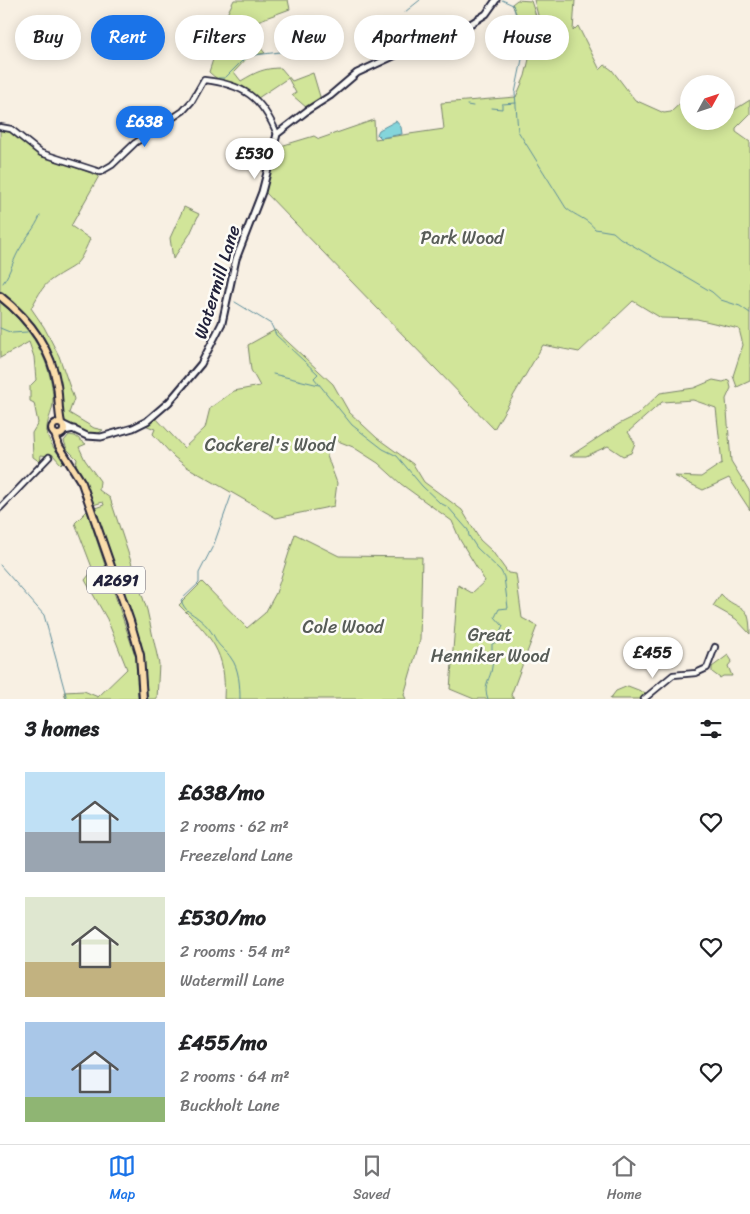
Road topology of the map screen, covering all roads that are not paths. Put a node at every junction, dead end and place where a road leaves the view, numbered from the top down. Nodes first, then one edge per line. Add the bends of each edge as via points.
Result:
1 (496, 0) edge
2 (0, 127) edge
3 (277, 134) junction
4 (0, 296) edge
5 (58, 412) junction
6 (61, 429) junction
7 (46, 457) dead end
8 (0, 508) edge
9 (715, 647) dead end
10 (143, 699) edge
11 (644, 699) edge

1 - 3 street via 486,14 464,28 357,73
2 - 3 street via 12,129 41,153 100,172 135,143 183,111 204,80 221,82 250,93 265,107
3 - 6 street, Watermill Lane via 262,192 236,259 222,323 201,364 169,402 147,421 133,428 98,437 87,436 74,429
4 - 5 main road, A2691 via 24,317 44,346 57,384
5 - 6 main road, A2691
5 - 6 main road, A2691 via 52,430
6 - 10 main road, A2691 via 58,446 82,483 130,621 140,655
7 - 8 street
9 - 11 street via 707,668 696,673 673,675

